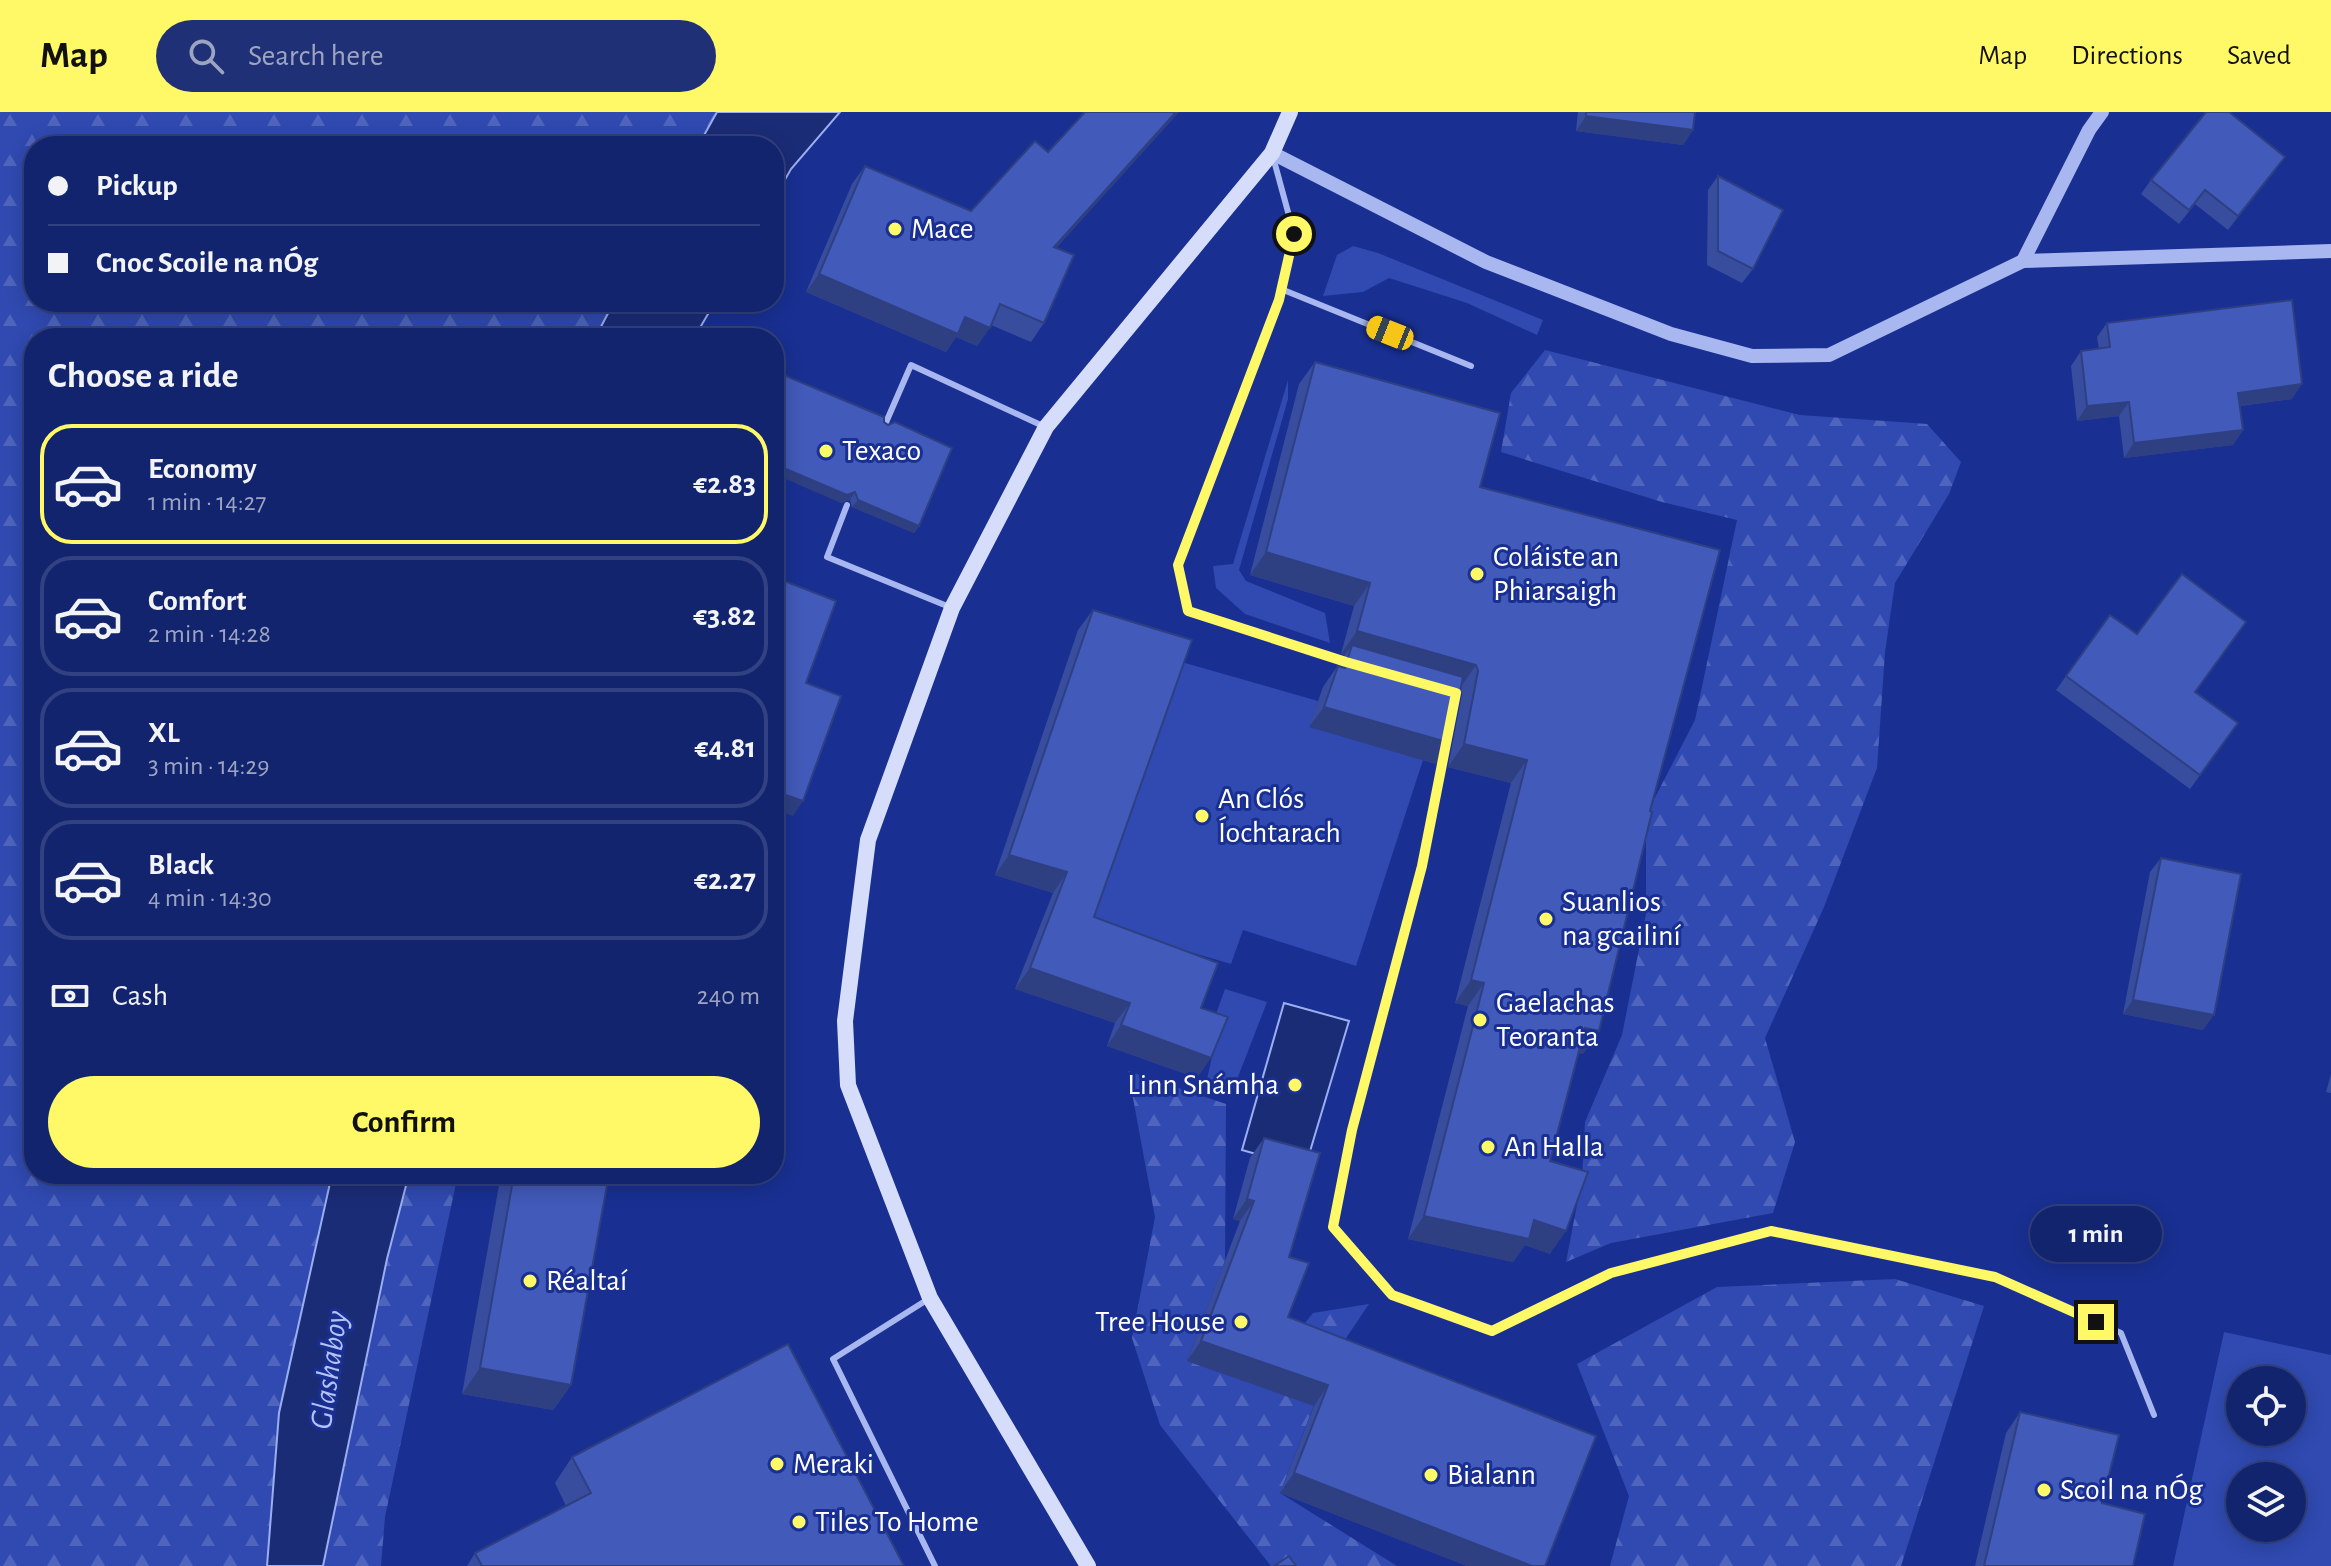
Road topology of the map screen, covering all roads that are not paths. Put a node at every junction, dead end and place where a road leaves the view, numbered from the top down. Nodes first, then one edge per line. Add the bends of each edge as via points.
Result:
1 (1290, 112) edge
2 (2102, 112) edge
3 (1272, 153) junction
4 (2331, 251) edge
5 (2023, 261) junction
6 (1281, 289) junction
7 (1471, 366) dead end
8 (884, 427) edge
9 (1046, 427) junction
10 (847, 505) edge
11 (952, 608) junction
12 (1360, 666) edge
13 (1448, 736) edge
14 (930, 1298) junction
15 (2154, 1415) dead end
16 (935, 1566) edge
17 (1088, 1566) edge

1 - 3 main road
2 - 5 street
3 - 5 street via 1486,262 1671,334 1752,356 1829,355
3 - 6 lane via 1294,234
3 - 9 main road
4 - 5 street
6 - 7 lane
6 - 12 lane via 1178,565 1181,580 1188,611
8 - 9 lane via 911,365
9 - 11 main road
10 - 11 lane via 827,557
11 - 14 main road via 868,840 845,1021 848,1085
13 - 15 lane via 1422,866 1352,1130 1333,1227 1392,1295 1492,1331 1611,1273 1771,1231 1995,1277 2121,1333
14 - 16 lane via 833,1359
14 - 17 main road

